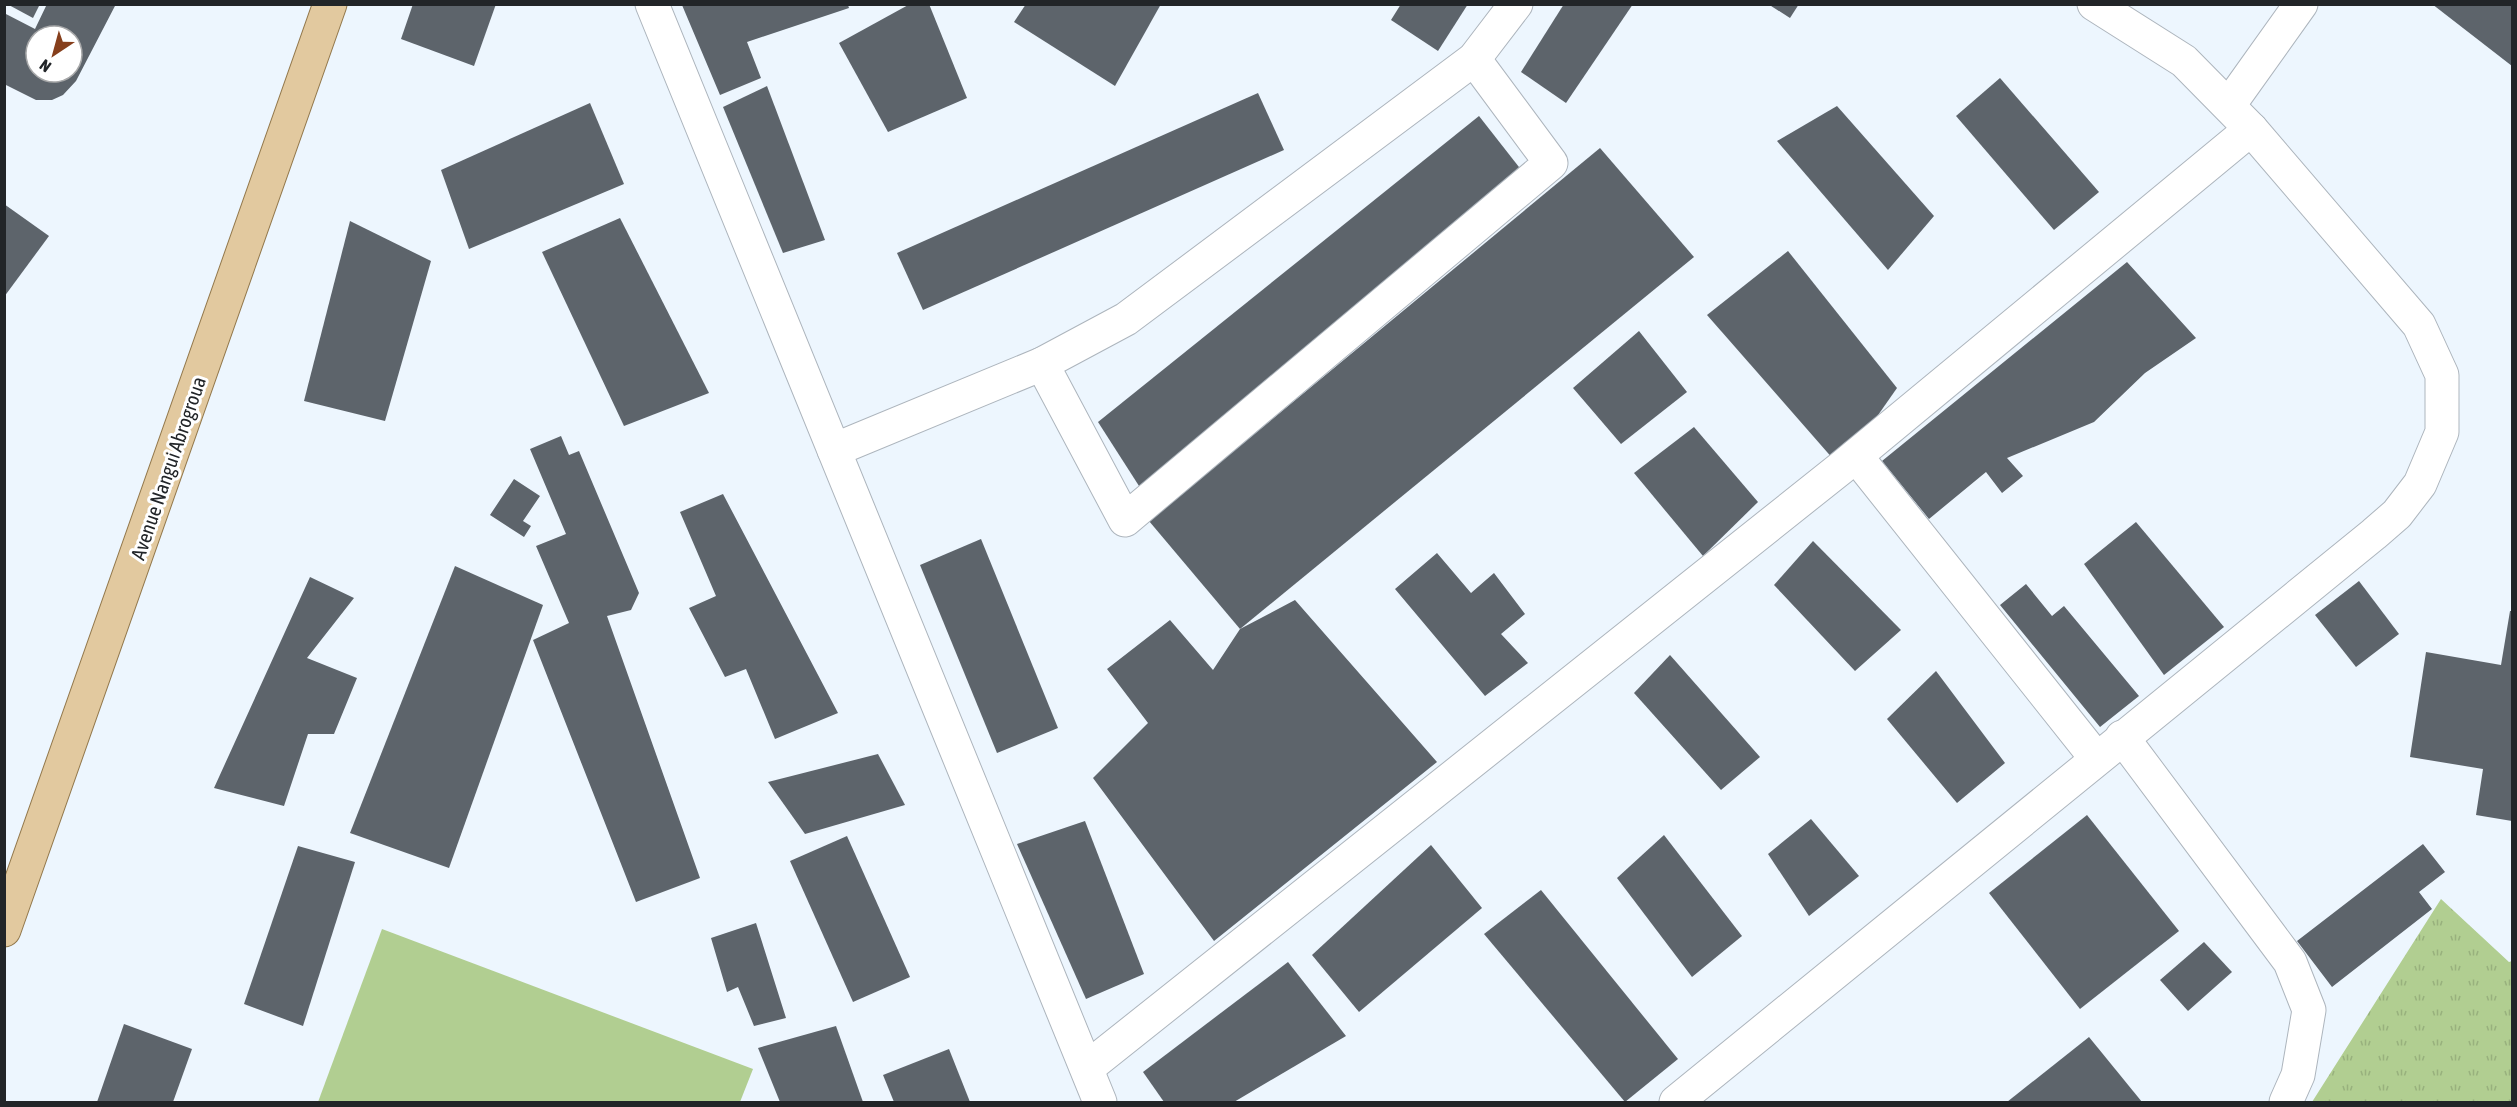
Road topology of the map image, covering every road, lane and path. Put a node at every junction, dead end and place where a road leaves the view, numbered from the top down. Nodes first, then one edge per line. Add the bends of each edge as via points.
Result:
1 (330, 4) edge
2 (652, 4) edge
3 (1515, 4) edge
4 (2094, 4) edge
5 (2301, 4) edge
6 (1474, 58) junction
7 (2229, 105) junction
8 (2251, 129) junction
9 (1042, 364) junction
10 (834, 450) junction
11 (1856, 456) junction
12 (2122, 737) junction
13 (2096, 758) junction
14 (4, 930) edge
15 (1088, 1068) junction
16 (1100, 1102) edge
17 (1676, 1102) edge
18 (2286, 1102) edge

1 - 14 main road, Avenue Nangui Abrogroua
2 - 10 lane
3 - 6 lane
4 - 7 lane via 2184,61
5 - 7 lane
6 - 9 lane via 1126,318
6 - 9 lane via 1551,163 1125,520
7 - 8 lane
8 - 11 lane
8 - 12 lane via 2419,325 2442,375 2442,432 2420,484 2397,514
9 - 10 lane
10 - 15 lane
11 - 13 lane
11 - 15 lane
12 - 13 lane
12 - 18 lane via 2290,962 2309,1010 2298,1075
13 - 17 lane
15 - 16 lane

